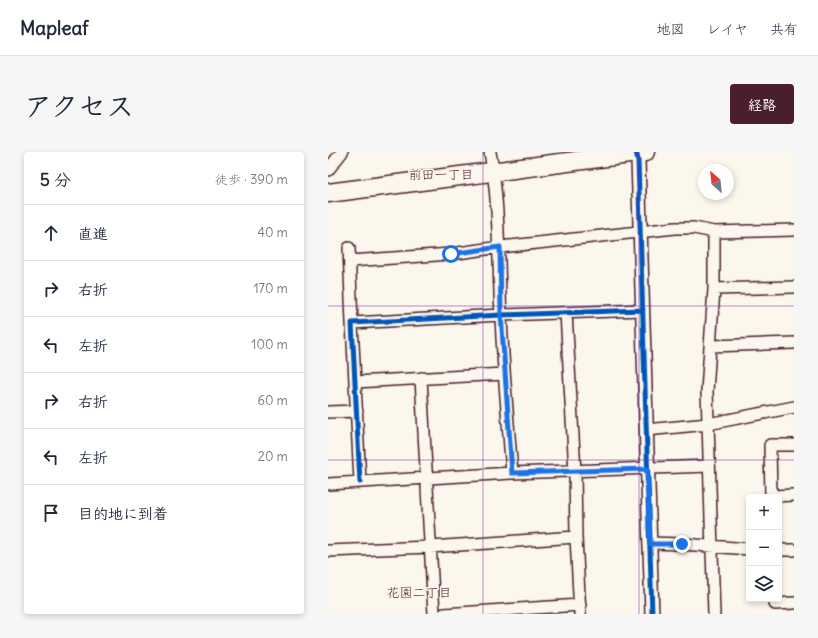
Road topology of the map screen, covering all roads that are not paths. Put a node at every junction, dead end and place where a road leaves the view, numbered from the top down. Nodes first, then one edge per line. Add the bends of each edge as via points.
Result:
1 (342, 152) edge
2 (490, 152) edge
3 (639, 152) edge
4 (328, 170) edge
5 (494, 172) junction
6 (328, 192) edge
7 (794, 230) edge
8 (640, 232) junction
9 (714, 232) junction
10 (500, 247) junction
11 (349, 248) dead end
12 (350, 261) junction
13 (794, 287) edge
14 (714, 289) junction
15 (643, 310) junction
16 (566, 313) junction
17 (501, 314) junction
18 (352, 322) junction
19 (794, 343) edge
20 (711, 346) junction
21 (504, 374) junction
22 (421, 378) junction
23 (355, 382) junction
24 (794, 407) edge
25 (357, 411) junction
26 (328, 412) edge
27 (708, 424) junction
28 (646, 430) junction
29 (794, 445) edge
30 (710, 466) junction
31 (647, 469) junction
32 (575, 472) junction
33 (512, 473) junction
34 (427, 479) junction
35 (360, 482) junction
36 (328, 484) edge
37 (771, 494) edge
38 (794, 495) edge
39 (782, 496) edge
40 (576, 537) junction
41 (650, 544) junction
42 (430, 547) junction
43 (712, 547) junction
44 (746, 549) edge
45 (782, 550) edge
46 (794, 550) edge
47 (328, 552) edge
48 (794, 603) edge
49 (775, 606) edge
50 (580, 610) edge
51 (434, 614) edge
52 (444, 614) edge
53 (652, 614) edge
54 (714, 614) edge

1 - 4 street
2 - 5 street
3 - 5 highway
3 - 8 street
5 - 6 highway
5 - 10 street
7 - 9 street
8 - 9 street via 694,228
8 - 10 street
8 - 15 street
9 - 14 street
10 - 12 street via 451,254
10 - 17 street
11 - 12 street
12 - 18 street
13 - 14 street
14 - 20 street
15 - 16 street
15 - 28 street
16 - 17 street
16 - 32 street
17 - 18 street
17 - 21 street
18 - 23 street
19 - 20 street
20 - 27 street via 707,390
21 - 22 street
21 - 33 street
22 - 23 street
22 - 34 street
23 - 25 street
24 - 27 street
25 - 26 street
25 - 35 street
27 - 28 street
27 - 30 street
28 - 31 street
29 - 37 street via 770,446
30 - 31 street
30 - 43 street
31 - 32 street
31 - 41 street
32 - 33 street
32 - 40 street
33 - 34 street
34 - 35 street
34 - 42 street
35 - 36 street
38 - 39 street
40 - 42 street
40 - 50 street
41 - 43 street
41 - 53 street
42 - 47 street
42 - 51 street
43 - 44 street
43 - 54 street
45 - 46 street
48 - 49 street
50 - 52 street

